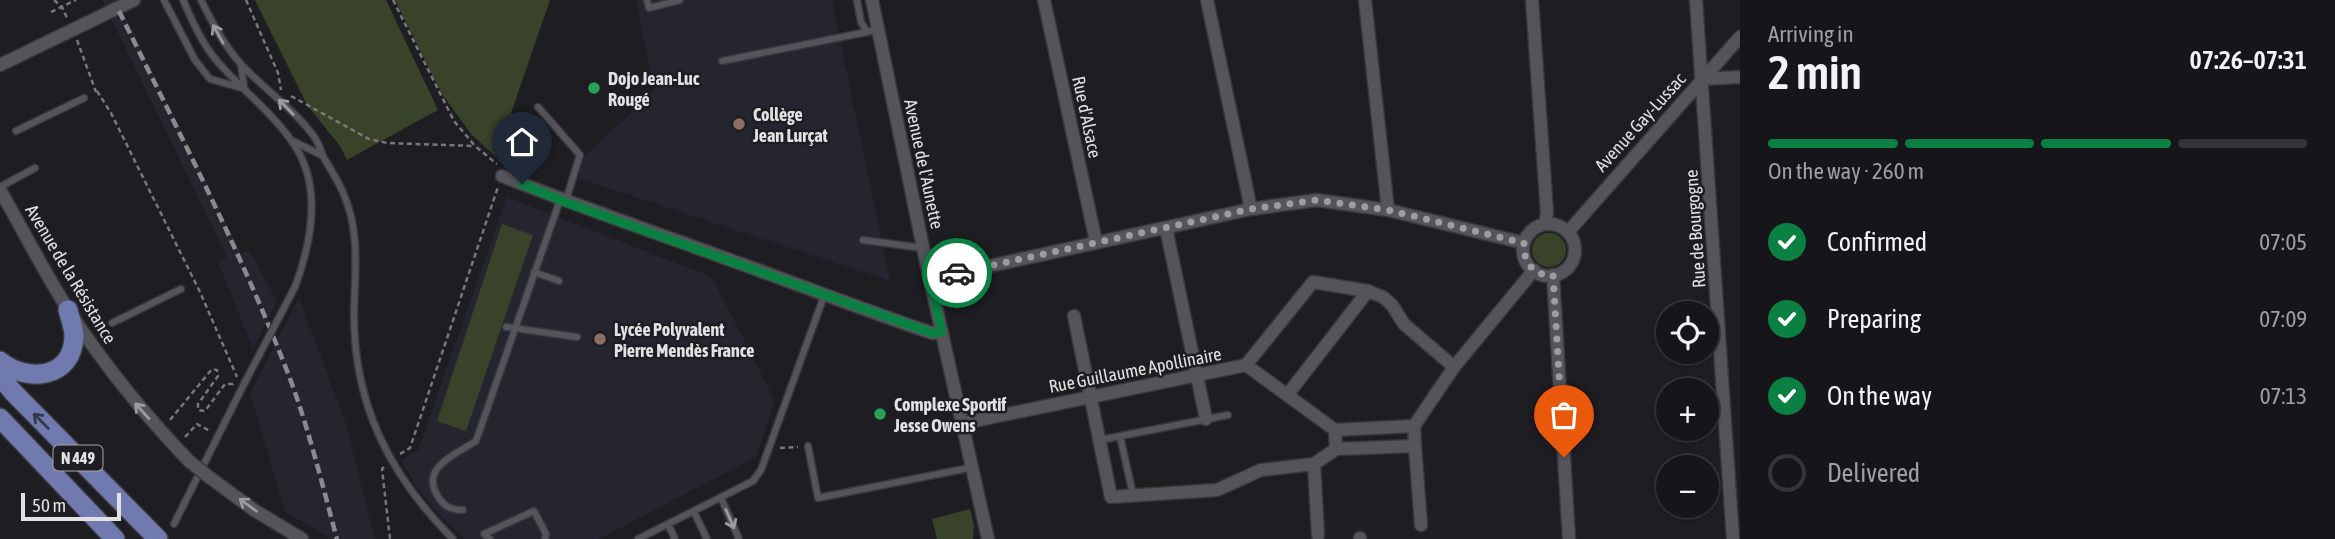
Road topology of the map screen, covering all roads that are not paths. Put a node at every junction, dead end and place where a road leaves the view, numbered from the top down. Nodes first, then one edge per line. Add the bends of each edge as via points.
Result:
1 (134, 0) edge
2 (164, 0) edge
3 (183, 0) edge
4 (201, 0) edge
5 (647, 0) edge
6 (680, 0) edge
7 (856, 0) edge
8 (872, 0) edge
9 (1044, 0) edge
10 (1207, 0) edge
11 (1365, 0) edge
12 (1532, 0) edge
13 (1696, 0) edge
14 (872, 31) junction
15 (1740, 37) edge
16 (722, 61) dead end
17 (0, 65) edge
18 (241, 65) junction
19 (1740, 77) edge
20 (1702, 79) junction
21 (244, 89) junction
22 (84, 98) road end
23 (538, 107) dead end
24 (16, 131) dead end
25 (292, 141) junction
26 (323, 156) junction
27 (35, 168) dead end
28 (502, 176) road end
29 (0, 189) edge
30 (563, 201) junction
31 (1251, 209) junction
32 (1388, 210) junction
33 (1545, 224) junction
34 (1166, 228) junction
35 (1568, 232) junction
36 (863, 240) dead end
37 (1096, 242) junction
38 (1524, 243) junction
39 (923, 248) junction
40 (1534, 270) junction
41 (534, 272) junction
42 (1553, 275) junction
43 (930, 279) junction
44 (559, 281) dead end
45 (181, 289) dead end
46 (1368, 291) junction
47 (824, 296) junction
48 (68, 310) junction
49 (1074, 316) dead end
50 (111, 323) dead end
51 (506, 327) dead end
52 (515, 328) junction
53 (942, 332) junction
54 (577, 337) dead end
55 (0, 361) edge
56 (1246, 365) junction
57 (1454, 367) junction
58 (0, 376) edge
59 (1198, 376) junction
60 (1288, 394) junction
61 (1090, 396) junction
62 (1228, 415) dead end
63 (0, 418) edge
64 (1206, 419) junction
65 (964, 423) junction
66 (1413, 426) junction
67 (1335, 430) junction
68 (1120, 436) junction
69 (1099, 440) junction
70 (808, 446) road end
71 (1415, 446) junction
72 (1336, 449) junction
73 (1314, 464) junction
74 (974, 467) junction
75 (1133, 495) junction
76 (721, 498) junction
77 (463, 510) dead end
78 (694, 512) junction
79 (174, 524) dead end
80 (668, 524) junction
81 (1420, 525) dead end
82 (1318, 535) dead end
83 (115, 539) edge
84 (158, 539) edge
85 (302, 539) edge
86 (453, 539) edge
87 (489, 539) edge
88 (545, 539) edge
89 (640, 539) edge
90 (675, 539) edge
91 (707, 539) edge
92 (739, 539) edge
93 (988, 539) edge
94 (1569, 539) edge
95 (1733, 539) edge

1 - 17 street
2 - 21 lane via 210,79
3 - 21 lane via 215,59
18 -> 4 lane via 223,43
5 - 6 lane via 649,8
7 - 14 lane via 861,22
8 - 14 street, Avenue de l'Aunette
9 - 37 street, Rue d'Alsace
10 - 31 street
11 - 32 street
12 - 33 street via 1548,214
13 - 20 street, Rue de Bourgogne
14 - 16 lane
14 - 39 street, Avenue de l'Aunette
15 - 20 street, Avenue Gay-Lussac
18 - 21 lane
26 -> 18 lane via 291,111
19 - 20 street
20 - 35 street, Avenue Gay-Lussac
20 - 95 street, Rue de Bourgogne
21 - 25 lane
22 - 24 lane
23 - 30 lane via 580,155
25 - 26 lane
25 - 79 lane, bridge via 310,186 309,245 295,287
26 - 86 lane via 346,199 353,225 355,341 369,411 409,491
27 - 29 lane
28 - 30 street
29 - 48 street, Avenue de la Résistance
30 - 41 lane
30 - 47 street
31 - 32 street via 1317,200
31 - 34 street
32 - 38 street
33 - 35 street
33 - 38 street via 1530,232
34 - 37 street
34 - 59 street
35 - 42 street via 1574,246 1572,262
36 - 39 lane
37 - 43 street
38 - 40 street via 1524,256
39 - 43 street, Avenue de l'Aunette
40 - 42 street
40 - 57 street
41 - 44 lane
41 - 52 lane
42 - 94 street
43 - 53 street, Avenue de l'Aunette
45 - 50 lane
46 - 56 street via 1314,282
46 - 57 street via 1388,300 1404,324
46 - 60 street
47 - 53 street via 932,333
47 - 76 lane via 761,470 753,481
48 - 55 main road via 74,335 69,355 57,368 33,376
85 -> 48 street, Avenue de la Résistance, bridge via 189,460 131,398
49 - 61 street
51 - 52 lane
52 - 54 lane
52 - 77 lane via 476,442 444,459 435,471 432,483 437,495 445,506
53 - 65 street, Avenue de l'Aunette
56 - 59 street, Rue Guillaume Apollinaire
56 - 60 street, Rue Guillaume Apollinaire
57 - 66 street
84 -> 58 main road, N 449
59 - 61 street, Rue Guillaume Apollinaire
59 - 64 street
60 - 67 street, Rue Guillaume Apollinaire
61 - 65 street, Rue Guillaume Apollinaire
61 - 69 street
62 - 64 lane
63 - 83 main road, N 449
64 - 68 lane
65 - 74 street, Avenue de l'Aunette
66 - 67 street
66 - 71 street
67 - 72 street
68 - 69 lane
68 - 75 lane
69 - 75 street via 1111,496
70 - 74 lane via 818,498
71 - 72 street
71 - 81 street
72 - 73 street
73 - 75 street via 1261,470 1217,490
73 - 82 street
74 - 93 street, Avenue de l'Aunette
76 - 78 lane
76 -> 92 lane
78 - 80 lane
78 - 91 lane
80 - 89 lane
80 - 90 lane
87 - 88 lane via 484,534 534,511 547,534

